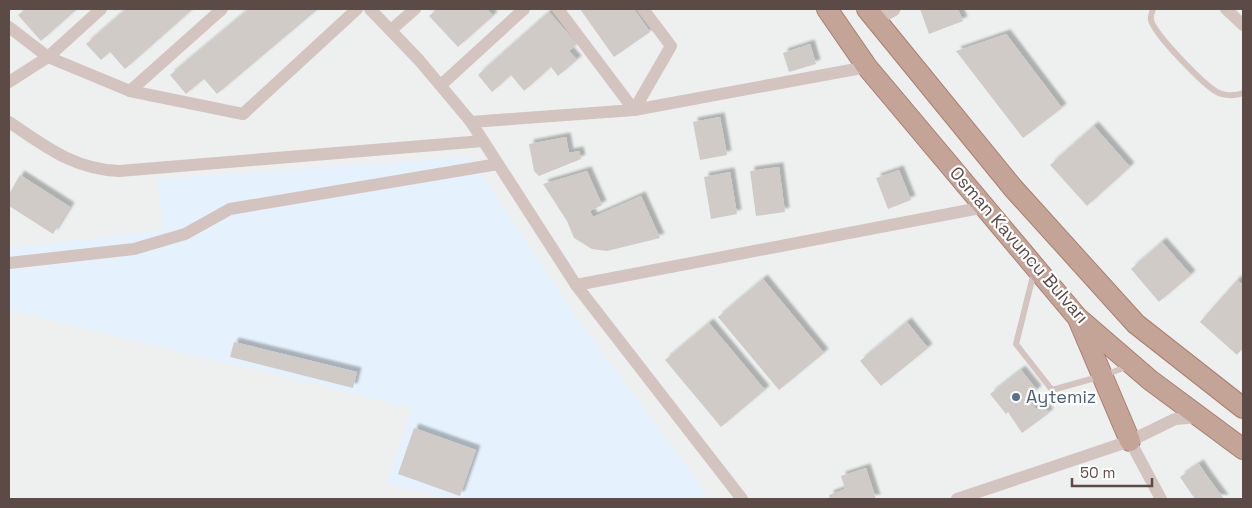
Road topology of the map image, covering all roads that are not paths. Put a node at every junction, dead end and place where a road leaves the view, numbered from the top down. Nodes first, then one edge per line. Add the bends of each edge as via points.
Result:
1 (101, 9) edge
2 (222, 9) edge
3 (357, 9) edge
4 (370, 9) edge
5 (415, 9) edge
6 (524, 9) edge
7 (558, 9) edge
8 (643, 9) edge
9 (827, 9) edge
10 (852, 9) edge
11 (893, 9) edge
12 (1153, 9) edge
13 (1226, 9) edge
14 (871, 14) edge
15 (1243, 26) edge
16 (9, 27) edge
17 (391, 30) junction
18 (48, 57) junction
19 (867, 67) junction
20 (9, 82) edge
21 (441, 85) junction
22 (130, 91) junction
23 (1243, 93) edge
24 (634, 110) junction
25 (9, 122) edge
26 (471, 122) junction
27 (483, 141) junction
28 (498, 164) junction
29 (985, 208) junction
30 (9, 262) edge
31 (1035, 267) junction
32 (576, 284) junction
33 (1077, 317) junction
34 (1132, 365) junction
35 (1102, 376) junction
36 (1243, 408) edge
37 (1200, 417) junction
38 (1130, 442) junction
39 (1243, 449) edge
40 (742, 499) edge
41 (957, 499) edge
42 (1161, 499) edge

1 - 18 street
2 - 22 street
3 - 22 street via 243,114
4 - 17 street
5 - 17 street
6 - 21 street
7 - 24 street
8 - 24 street via 671,46
9 - 19 highway, Osman Kavuncu Bulvarı
10 - 14 highway via 865,20
11 - 14 street
12 - 23 lane via 1150,20 1156,31 1196,75 1218,93
13 - 15 street
14 - 36 highway, Osman Kavuncu Bulvarı via 1012,188 1136,324
16 - 18 street
17 - 21 street
18 - 20 street
18 - 22 street
19 - 24 street
19 - 29 highway, Osman Kavuncu Bulvarı
21 - 26 street
24 - 26 street
25 - 27 street via 74,162 96,169 119,171
26 - 27 street
27 - 28 street
28 - 30 street via 230,209 185,234 134,249
28 - 32 street
29 - 31 highway, Osman Kavuncu Bulvarı
29 - 32 street
31 - 33 highway, Osman Kavuncu Bulvarı
31 - 35 lane via 1016,344 1052,390
32 - 40 street
33 - 34 highway, Osman Kavuncu Bulvarı
33 - 35 highway
34 - 35 lane
34 - 37 highway, Osman Kavuncu Bulvarı
35 - 38 highway
37 - 38 street via 1175,419
37 - 39 highway, Osman Kavuncu Bulvarı
38 - 41 street
38 - 42 street

